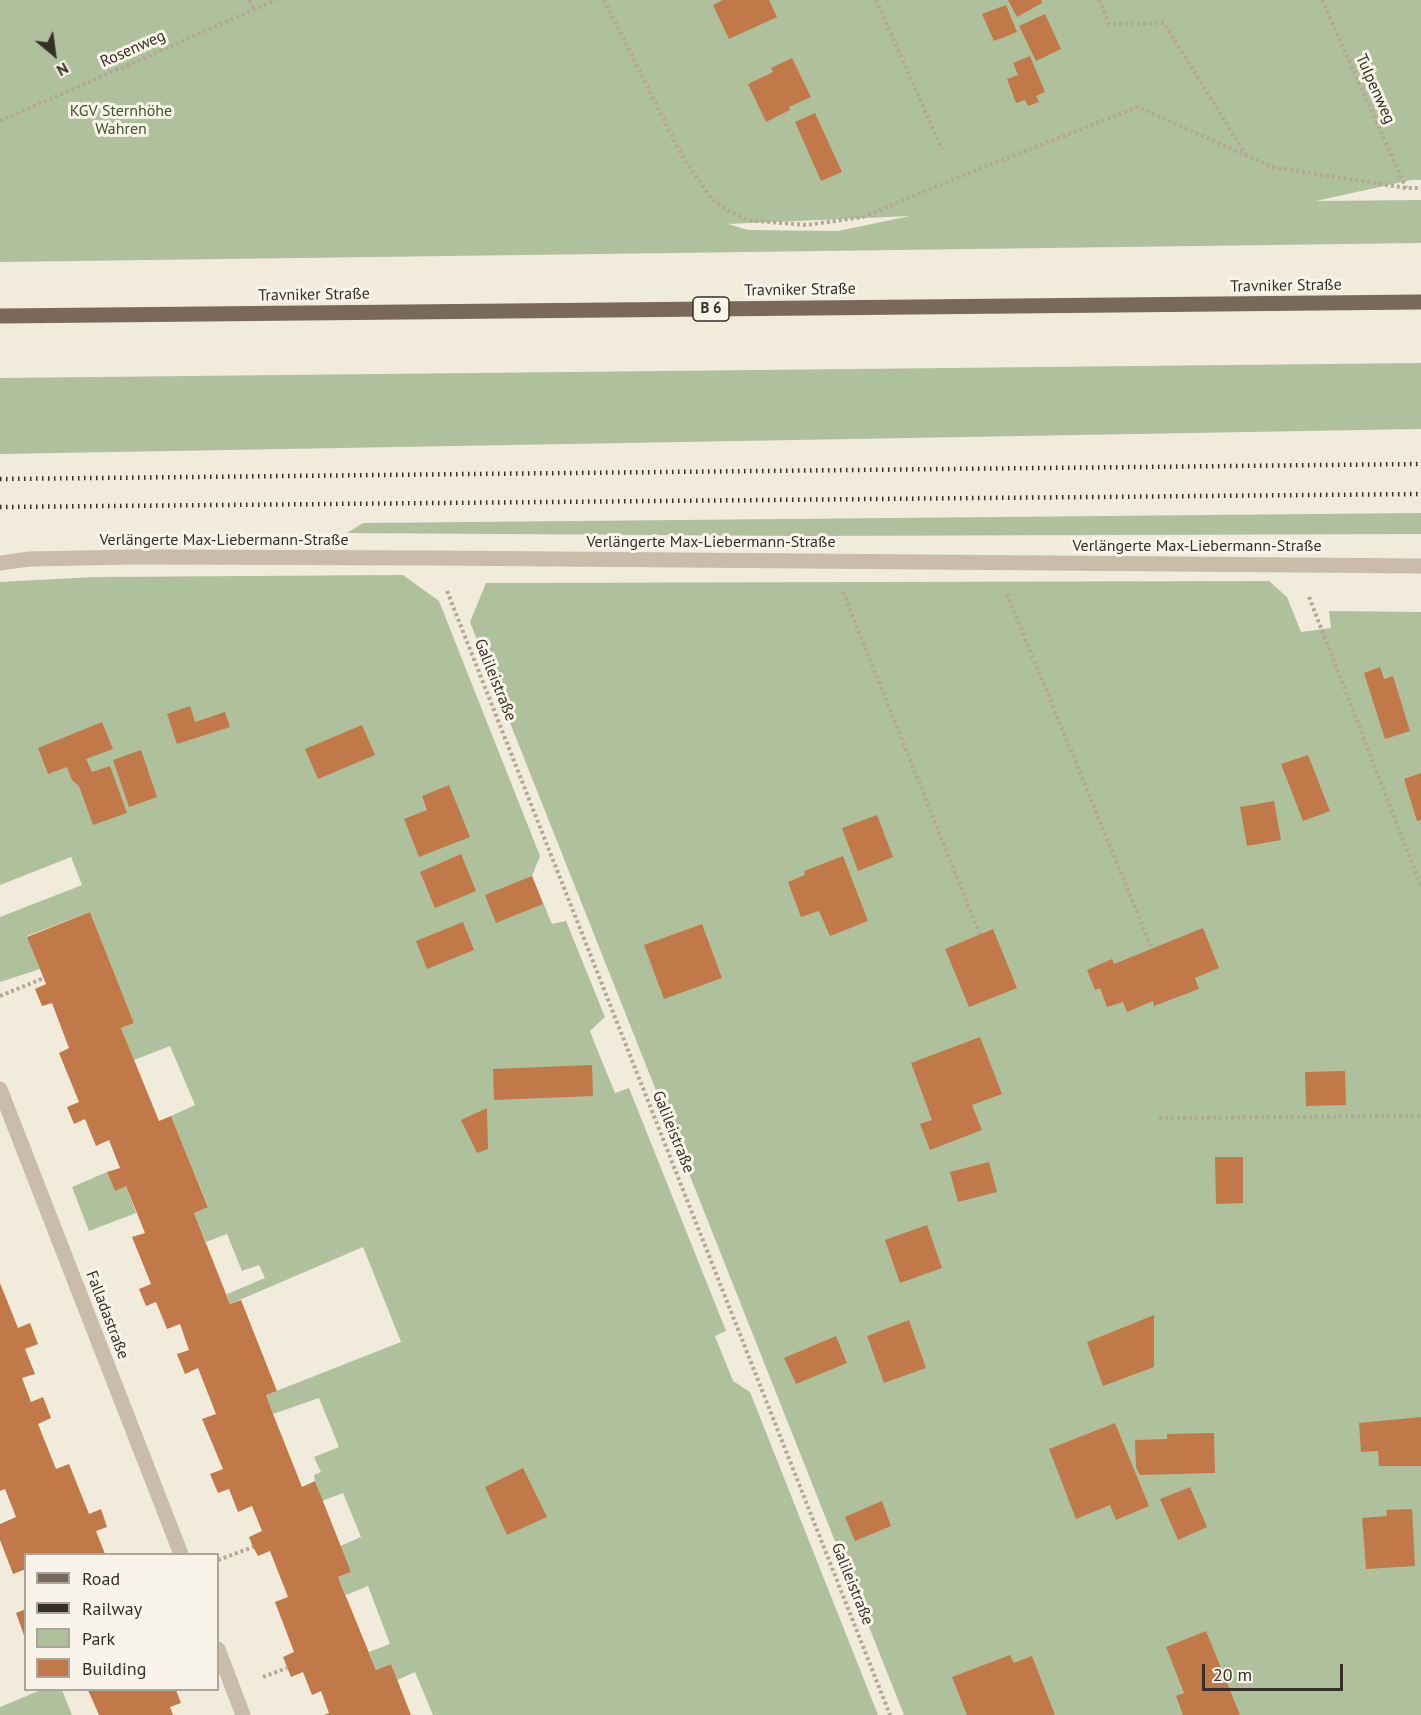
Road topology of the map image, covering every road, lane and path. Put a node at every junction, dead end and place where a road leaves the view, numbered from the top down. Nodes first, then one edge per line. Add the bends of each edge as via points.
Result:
1 (249, 0) edge
2 (276, 0) edge
3 (604, 0) edge
4 (876, 0) edge
5 (1099, 0) edge
6 (1322, 0) edge
7 (254, 9) junction
8 (0, 121) edge
9 (942, 148) dead end
10 (1246, 155) junction
11 (1421, 187) edge
12 (1406, 188) junction
13 (1421, 302) edge
14 (0, 316) edge
15 (434, 558) junction
16 (831, 561) junction
17 (995, 562) junction
18 (0, 563) edge
19 (1301, 565) junction
20 (1421, 566) edge
21 (1421, 886) edge
22 (980, 935) dead end
23 (1152, 949) dead end
24 (44, 978) dead end
25 (0, 996) edge
26 (0, 1089) edge
27 (1421, 1116) edge
28 (1159, 1118) dead end
29 (254, 1547) dead end
30 (181, 1553) edge
31 (219, 1560) edge
32 (219, 1651) edge
33 (287, 1668) dead end
34 (258, 1679) dead end
35 (243, 1715) edge
36 (890, 1715) edge

1 - 7 path
2 - 7 path, Rosenweg
3 - 10 path via 682,156 711,198 747,220 807,225 863,217 1138,107
4 - 9 path
5 - 10 path via 1109,24 1164,23
6 - 12 path, Tulpenweg
7 - 8 path, Rosenweg
10 - 12 path via 1272,167
11 - 12 path
13 - 14 main road, Travniker Straße / B 6
15 - 16 street, Verlängerte Max-Liebermann-Straße
15 - 18 street, Verlängerte Max-Liebermann-Straße via 137,557
15 - 36 path, Galileistraße
16 - 17 street, Verlängerte Max-Liebermann-Straße
16 - 22 path
17 - 19 street, Verlängerte Max-Liebermann-Straße
17 - 23 path
19 - 20 street, Verlängerte Max-Liebermann-Straße
19 - 21 path via 1311,605
24 - 25 path
26 - 30 street, Falladastraße
27 - 28 path
29 - 31 path
32 - 35 street
33 - 34 path

